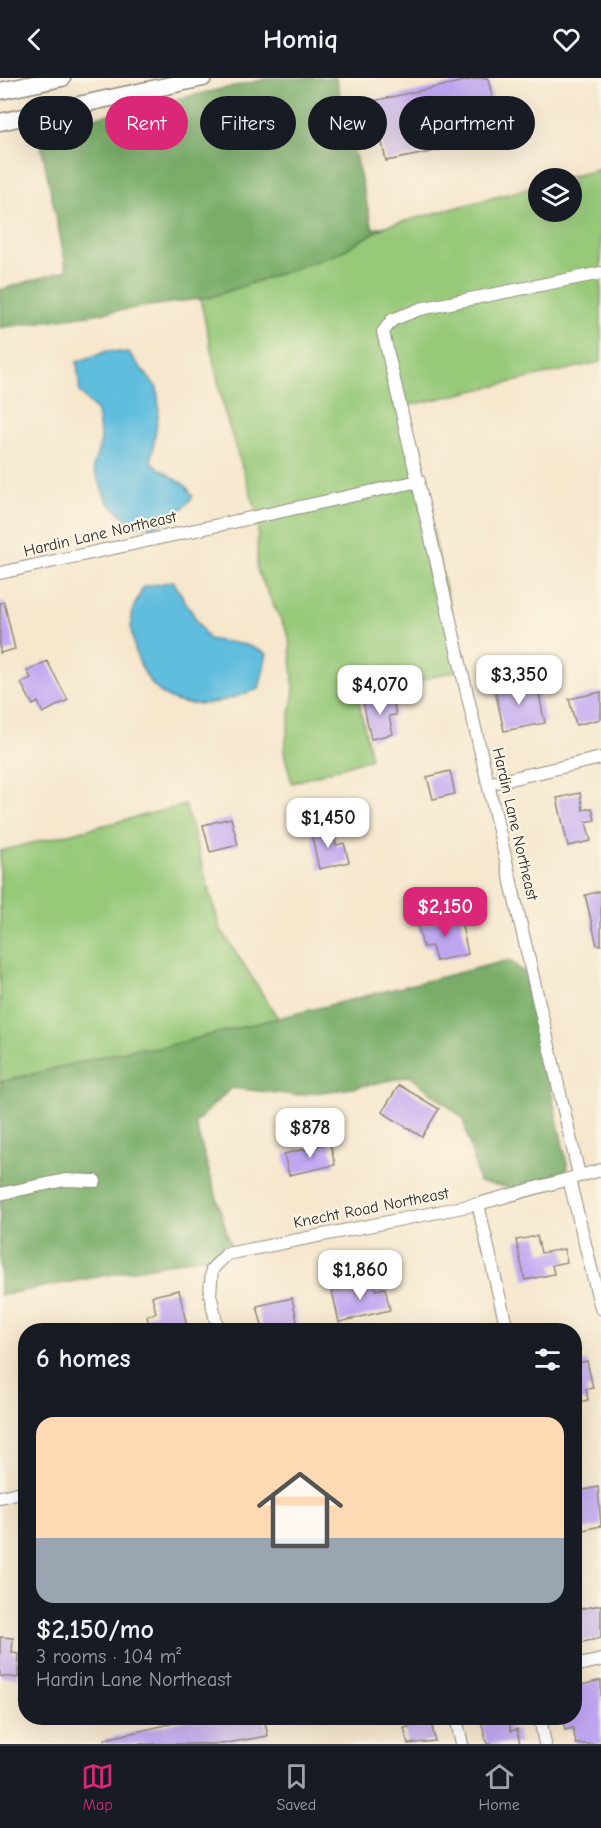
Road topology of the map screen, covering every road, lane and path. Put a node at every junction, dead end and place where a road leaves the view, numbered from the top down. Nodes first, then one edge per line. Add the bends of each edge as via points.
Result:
1 (62, 78) edge
2 (203, 78) edge
3 (0, 91) edge
4 (0, 122) edge
5 (601, 273) edge
6 (418, 481) junction
7 (0, 573) edge
8 (601, 758) edge
9 (488, 784) junction
10 (601, 1170) edge
11 (574, 1177) junction
12 (95, 1181) dead end
13 (0, 1194) edge
14 (478, 1204) junction
15 (601, 1308) edge
16 (216, 1323) edge
17 (505, 1323) edge
18 (18, 1493) edge
19 (0, 1497) edge
20 (601, 1660) edge
21 (582, 1664) edge
22 (458, 1725) edge
23 (541, 1725) edge
24 (462, 1744) edge
25 (545, 1744) edge

1 - 3 main road
2 - 4 main road
5 - 6 street, Hardin Lane Northeast via 420,309 392,320 383,332
6 - 7 street, Hardin Lane Northeast
6 - 9 street, Hardin Lane Northeast
8 - 9 street
9 - 11 street, Hardin Lane Northeast
10 - 11 street, Knecht Road Northeast
11 - 14 street, Knecht Road Northeast
11 - 15 street, Hardin Lane Northeast
12 - 13 street via 65,1180
14 - 16 street, Knecht Road Northeast via 227,1254 212,1269 210,1294
14 - 17 street
18 - 19 street
20 - 21 street
22 - 24 street
23 - 25 street

